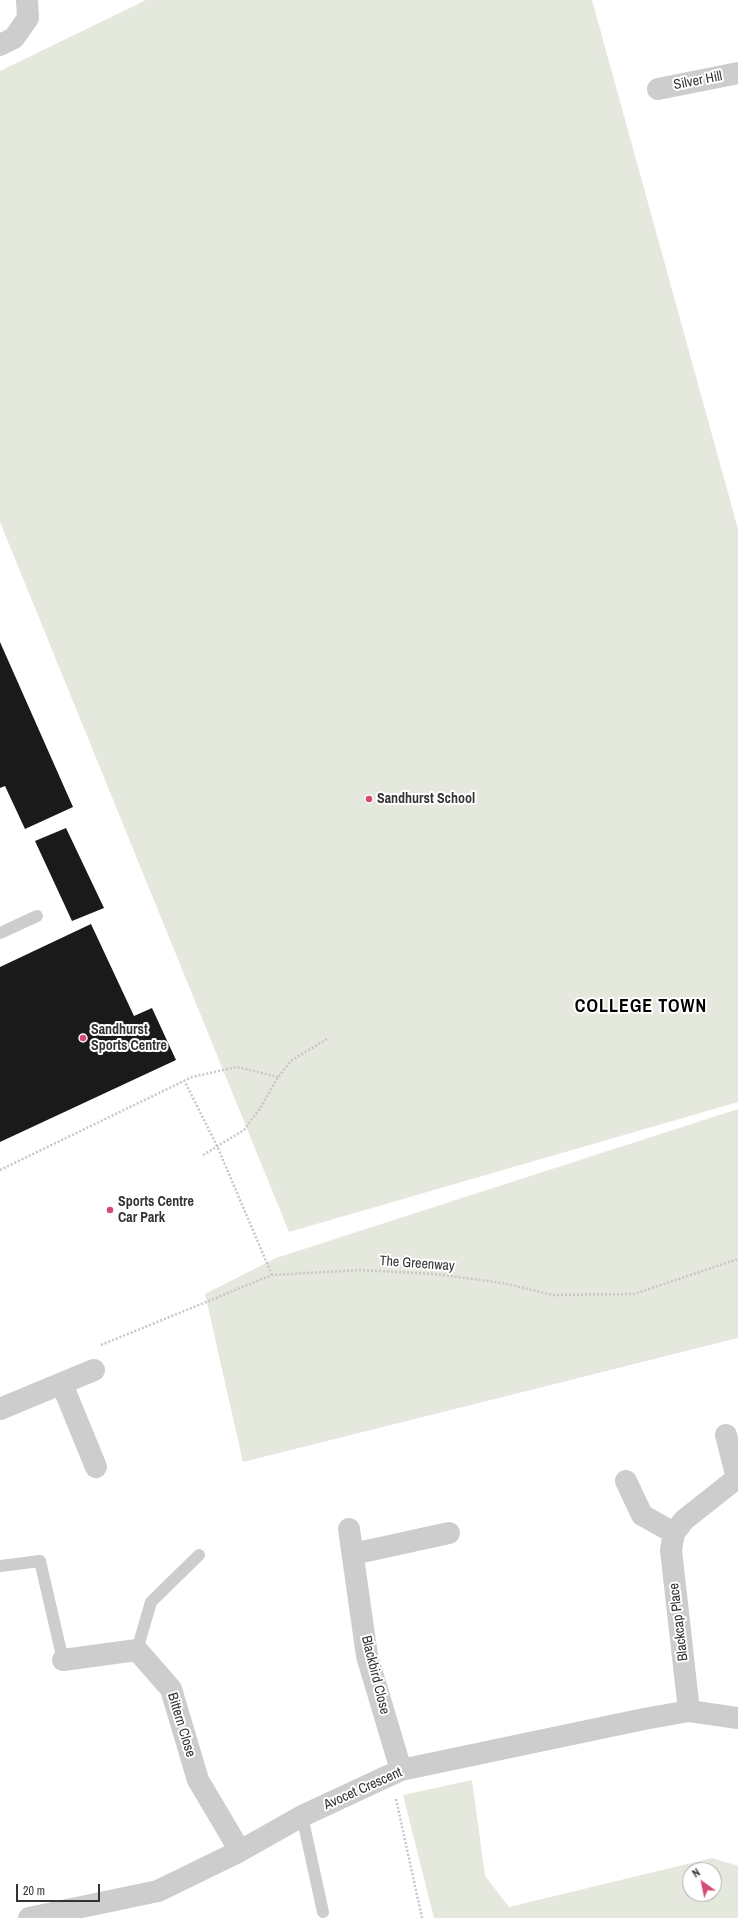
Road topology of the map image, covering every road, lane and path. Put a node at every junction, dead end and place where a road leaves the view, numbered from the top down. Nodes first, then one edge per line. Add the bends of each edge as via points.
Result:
1 (27, 0) edge
2 (0, 45) edge
3 (738, 74) edge
4 (658, 90) dead end
5 (37, 916) dead end
6 (0, 933) edge
7 (327, 1039) dead end
8 (278, 1077) junction
9 (184, 1080) junction
10 (217, 1146) junction
11 (203, 1155) dead end
12 (0, 1170) edge
13 (738, 1259) edge
14 (272, 1275) junction
15 (100, 1345) dead end
16 (94, 1370) dead end
17 (62, 1384) junction
18 (0, 1409) edge
19 (726, 1435) dead end
20 (96, 1467) dead end
21 (626, 1481) dead end
22 (350, 1530) dead end
23 (674, 1532) junction
24 (449, 1533) dead end
25 (353, 1554) junction
26 (199, 1555) dead end
27 (0, 1566) edge
28 (137, 1650) junction
29 (63, 1660) joint
30 (689, 1711) junction
31 (738, 1718) edge
32 (396, 1772) junction
33 (302, 1816) junction
34 (240, 1851) junction
35 (323, 1912) dead end
36 (29, 1918) edge
37 (422, 1918) edge

1 - 2 street via 28,18 14,38
3 - 4 street, Silver Hill
5 - 6 lane
7 - 8 path via 292,1060
8 - 9 path via 237,1067 218,1069
8 - 10 path via 244,1130
9 - 10 path
9 - 12 path
10 - 11 path
10 - 14 path
13 - 14 path, The Greenway via 634,1294 553,1295 503,1283 435,1274 360,1270
14 - 15 path, The Greenway
16 - 17 street
17 - 18 street
17 - 20 street
19 - 23 street via 737,1478 684,1520
21 - 23 street via 642,1515
22 - 25 street, Blackbird Close
23 - 30 street, Blackcap Place via 670,1550
24 - 25 street
25 - 32 street, Blackbird Close via 367,1656
26 - 28 lane via 150,1602
27 - 29 lane via 40,1560
28 - 29 street
28 - 34 street, Bittern Close via 171,1689 198,1780
30 - 31 street, Avocet Crescent
30 - 32 street, Avocet Crescent via 644,1718
32 - 33 street, Avocet Crescent
32 - 37 path
33 - 34 street, Avocet Crescent
33 - 35 lane
34 - 36 street, Avocet Crescent via 158,1891

